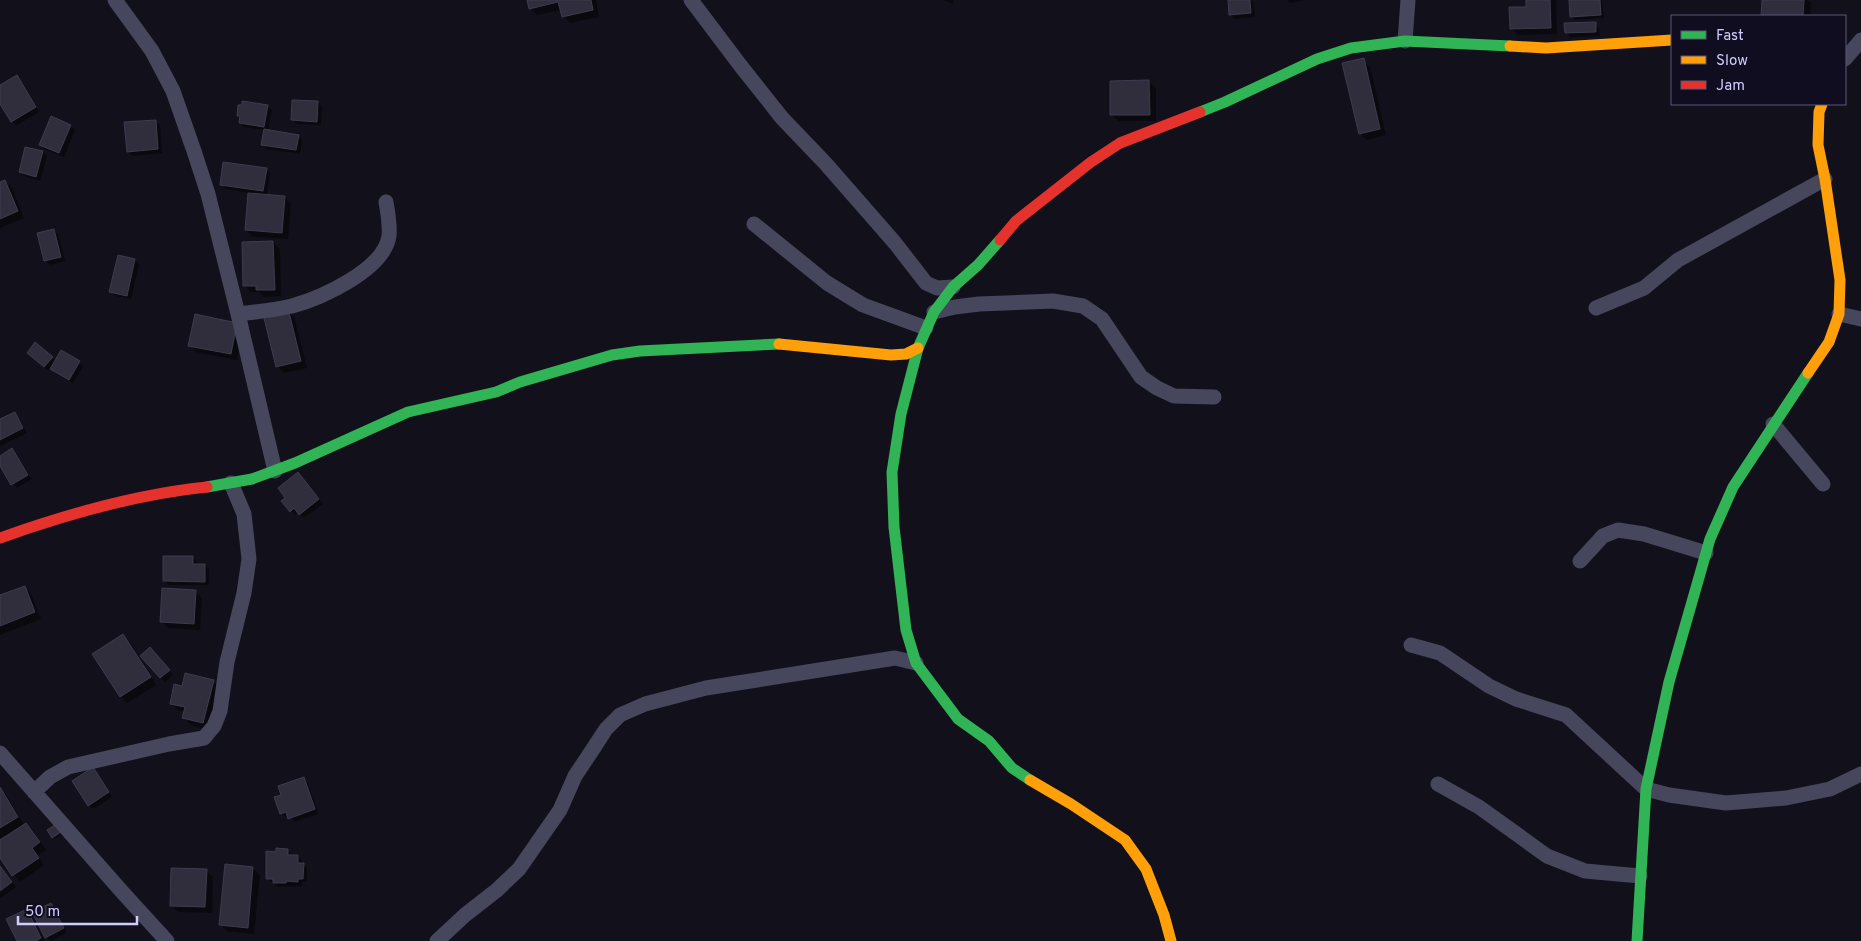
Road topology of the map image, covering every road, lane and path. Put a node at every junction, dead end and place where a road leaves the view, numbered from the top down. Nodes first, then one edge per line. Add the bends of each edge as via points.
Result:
1 (115, 0) edge
2 (691, 0) edge
3 (1408, 0) edge
4 (1671, 40) edge
5 (1405, 42) junction
6 (1822, 105) edge
7 (1826, 179) junction
8 (386, 202) dead end
9 (754, 224) dead end
10 (953, 287) junction
11 (1596, 308) dead end
12 (934, 312) junction
13 (238, 314) junction
14 (1839, 314) junction
15 (1861, 318) edge
16 (926, 328) junction
17 (918, 348) junction
18 (1214, 398) dead end
19 (1773, 424) junction
20 (275, 471) junction
21 (231, 483) junction
22 (1822, 484) dead end
23 (0, 538) edge
24 (1706, 553) junction
25 (1580, 561) dead end
26 (1411, 645) dead end
27 (916, 663) junction
28 (0, 753) edge
29 (1861, 774) edge
30 (1438, 784) dead end
31 (1646, 789) junction
32 (34, 792) junction
33 (1640, 876) junction
34 (168, 941) edge
35 (437, 941) edge
36 (1171, 941) edge
37 (1637, 941) edge

1 - 13 street via 152,52 173,91 208,194
2 - 10 street via 782,118 832,170 926,283 937,288
3 - 5 street
4 - 5 street via 1546,48
5 - 10 street via 1351,48 1317,59 1225,102 1120,143 1016,221 978,265
6 - 7 street via 1818,145
7 - 11 street via 1678,260 1644,288
7 - 14 street via 1840,280
8 - 13 street via 389,238 380,256 366,270 328,292 292,306
9 - 16 street via 827,283 863,305
10 - 12 street
12 - 16 street
12 - 18 street via 979,304 1053,301 1083,306 1102,319 1140,377 1174,396
13 - 20 street
14 - 15 street
14 - 19 street via 1829,342
16 - 17 street
17 - 20 street via 891,356 778,344 612,355 496,392 408,412
17 - 27 street via 901,414 892,472 894,527 906,630
19 - 22 street
19 - 24 street via 1733,487
20 - 21 street
21 - 23 street via 126,500
21 - 32 street via 244,514 249,559 220,711 210,731 204,738 68,767 50,777
24 - 25 street via 1644,534 1618,530 1603,536
24 - 31 street via 1669,682
26 - 31 street via 1440,653 1489,686 1516,699 1566,715
27 - 35 street via 895,658 706,688 645,704 620,715 606,729 575,776 560,810 519,869
27 - 36 street via 958,719 989,741 1012,768 1125,840 1146,868
28 - 32 street
29 - 31 street via 1830,789 1786,798 1726,803
30 - 33 street via 1479,807 1547,856 1585,871
31 - 33 street
32 - 34 street
33 - 37 street

